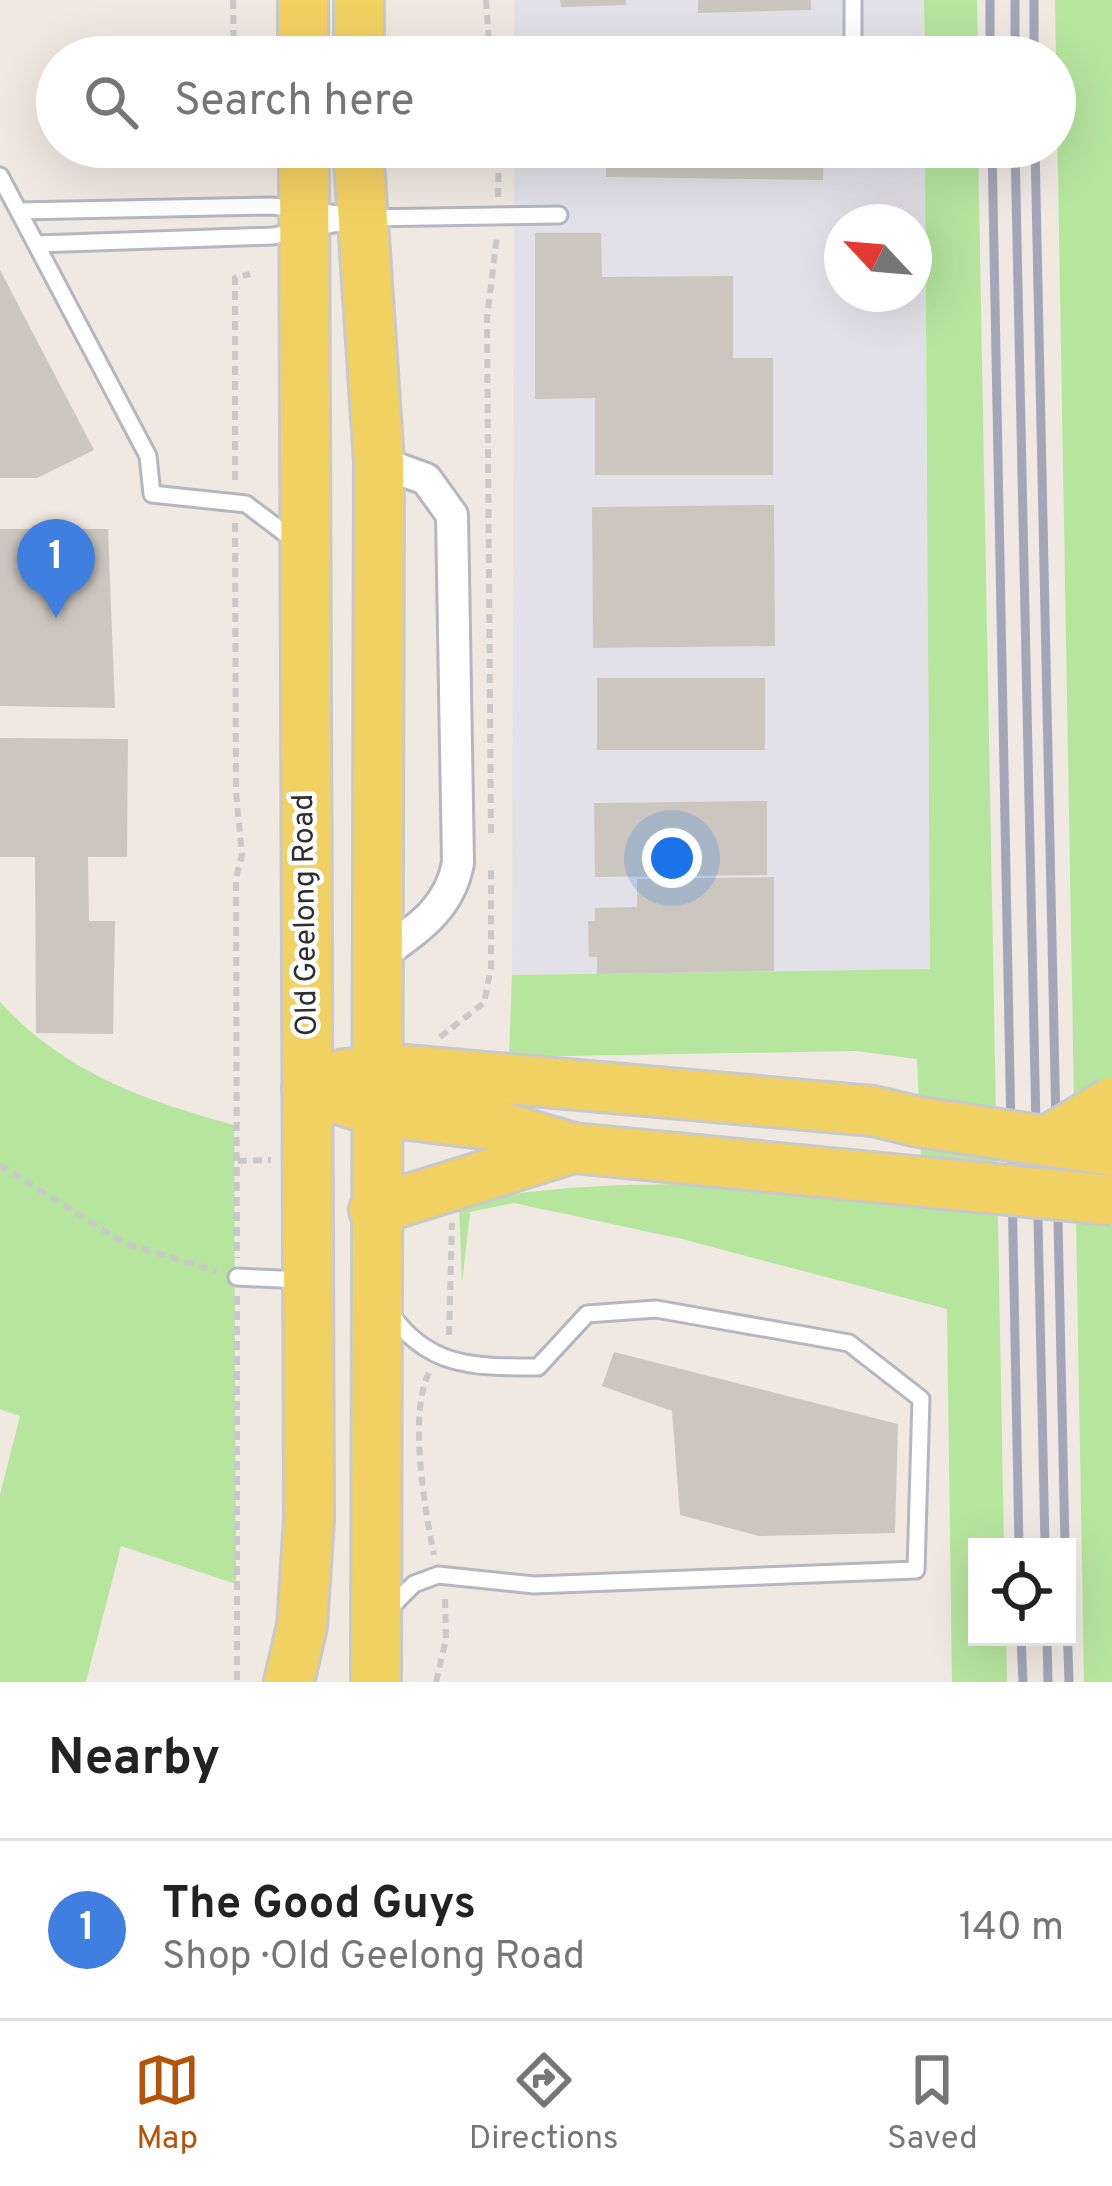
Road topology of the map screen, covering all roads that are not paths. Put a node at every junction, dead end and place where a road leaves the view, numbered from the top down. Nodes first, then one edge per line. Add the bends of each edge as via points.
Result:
1 (303, 0) edge
2 (359, 0) edge
3 (853, 0) edge
4 (304, 36) edge
5 (359, 36) edge
6 (853, 36) edge
7 (304, 168) edge
8 (360, 168) edge
9 (0, 176) edge
10 (19, 211) junction
11 (559, 215) dead end
12 (364, 218) junction
13 (305, 219) junction
14 (37, 244) junction
15 (379, 462) junction
16 (302, 550) junction
17 (375, 960) junction
18 (307, 1089) junction
19 (376, 1090) junction
20 (1112, 1102) edge
21 (1047, 1141) junction
22 (574, 1148) junction
23 (1112, 1151) edge
24 (1112, 1200) edge
25 (374, 1210) junction
26 (237, 1277) road end
27 (308, 1280) junction
28 (375, 1280) junction
29 (376, 1666) edge
30 (289, 1682) edge

1 - 4 main road
2 - 5 main road
3 - 6 lane
7 - 13 main road, Old Geelong Road
8 - 12 main road
9 - 10 lane
10 - 13 lane
10 - 14 lane
11 - 12 lane
12 - 13 lane
12 - 13 lane
12 - 15 main road
13 - 14 lane
13 - 16 main road, Old Geelong Road
14 - 16 lane via 148,456 152,494 234,501 268,516
15 - 17 main road
15 - 17 street via 436,488 454,528 458,863 439,911
16 - 18 main road, Old Geelong Road
17 - 19 main road
18 - 19 main road
18 - 27 main road, Old Geelong Road
19 - 21 main road, bridge via 873,1111
19 - 22 main road
19 - 25 main road
20 - 21 main road, bridge
21 - 23 main road, bridge
22 - 24 main road, bridge
22 - 25 main road
25 - 28 main road
26 - 27 lane
27 - 30 main road, Old Geelong Road via 307,1577
28 - 29 main road
28 - 29 lane via 400,1327 437,1359 538,1367 586,1314 656,1309 849,1343 921,1399 916,1570 534,1585 438,1575 393,1605

